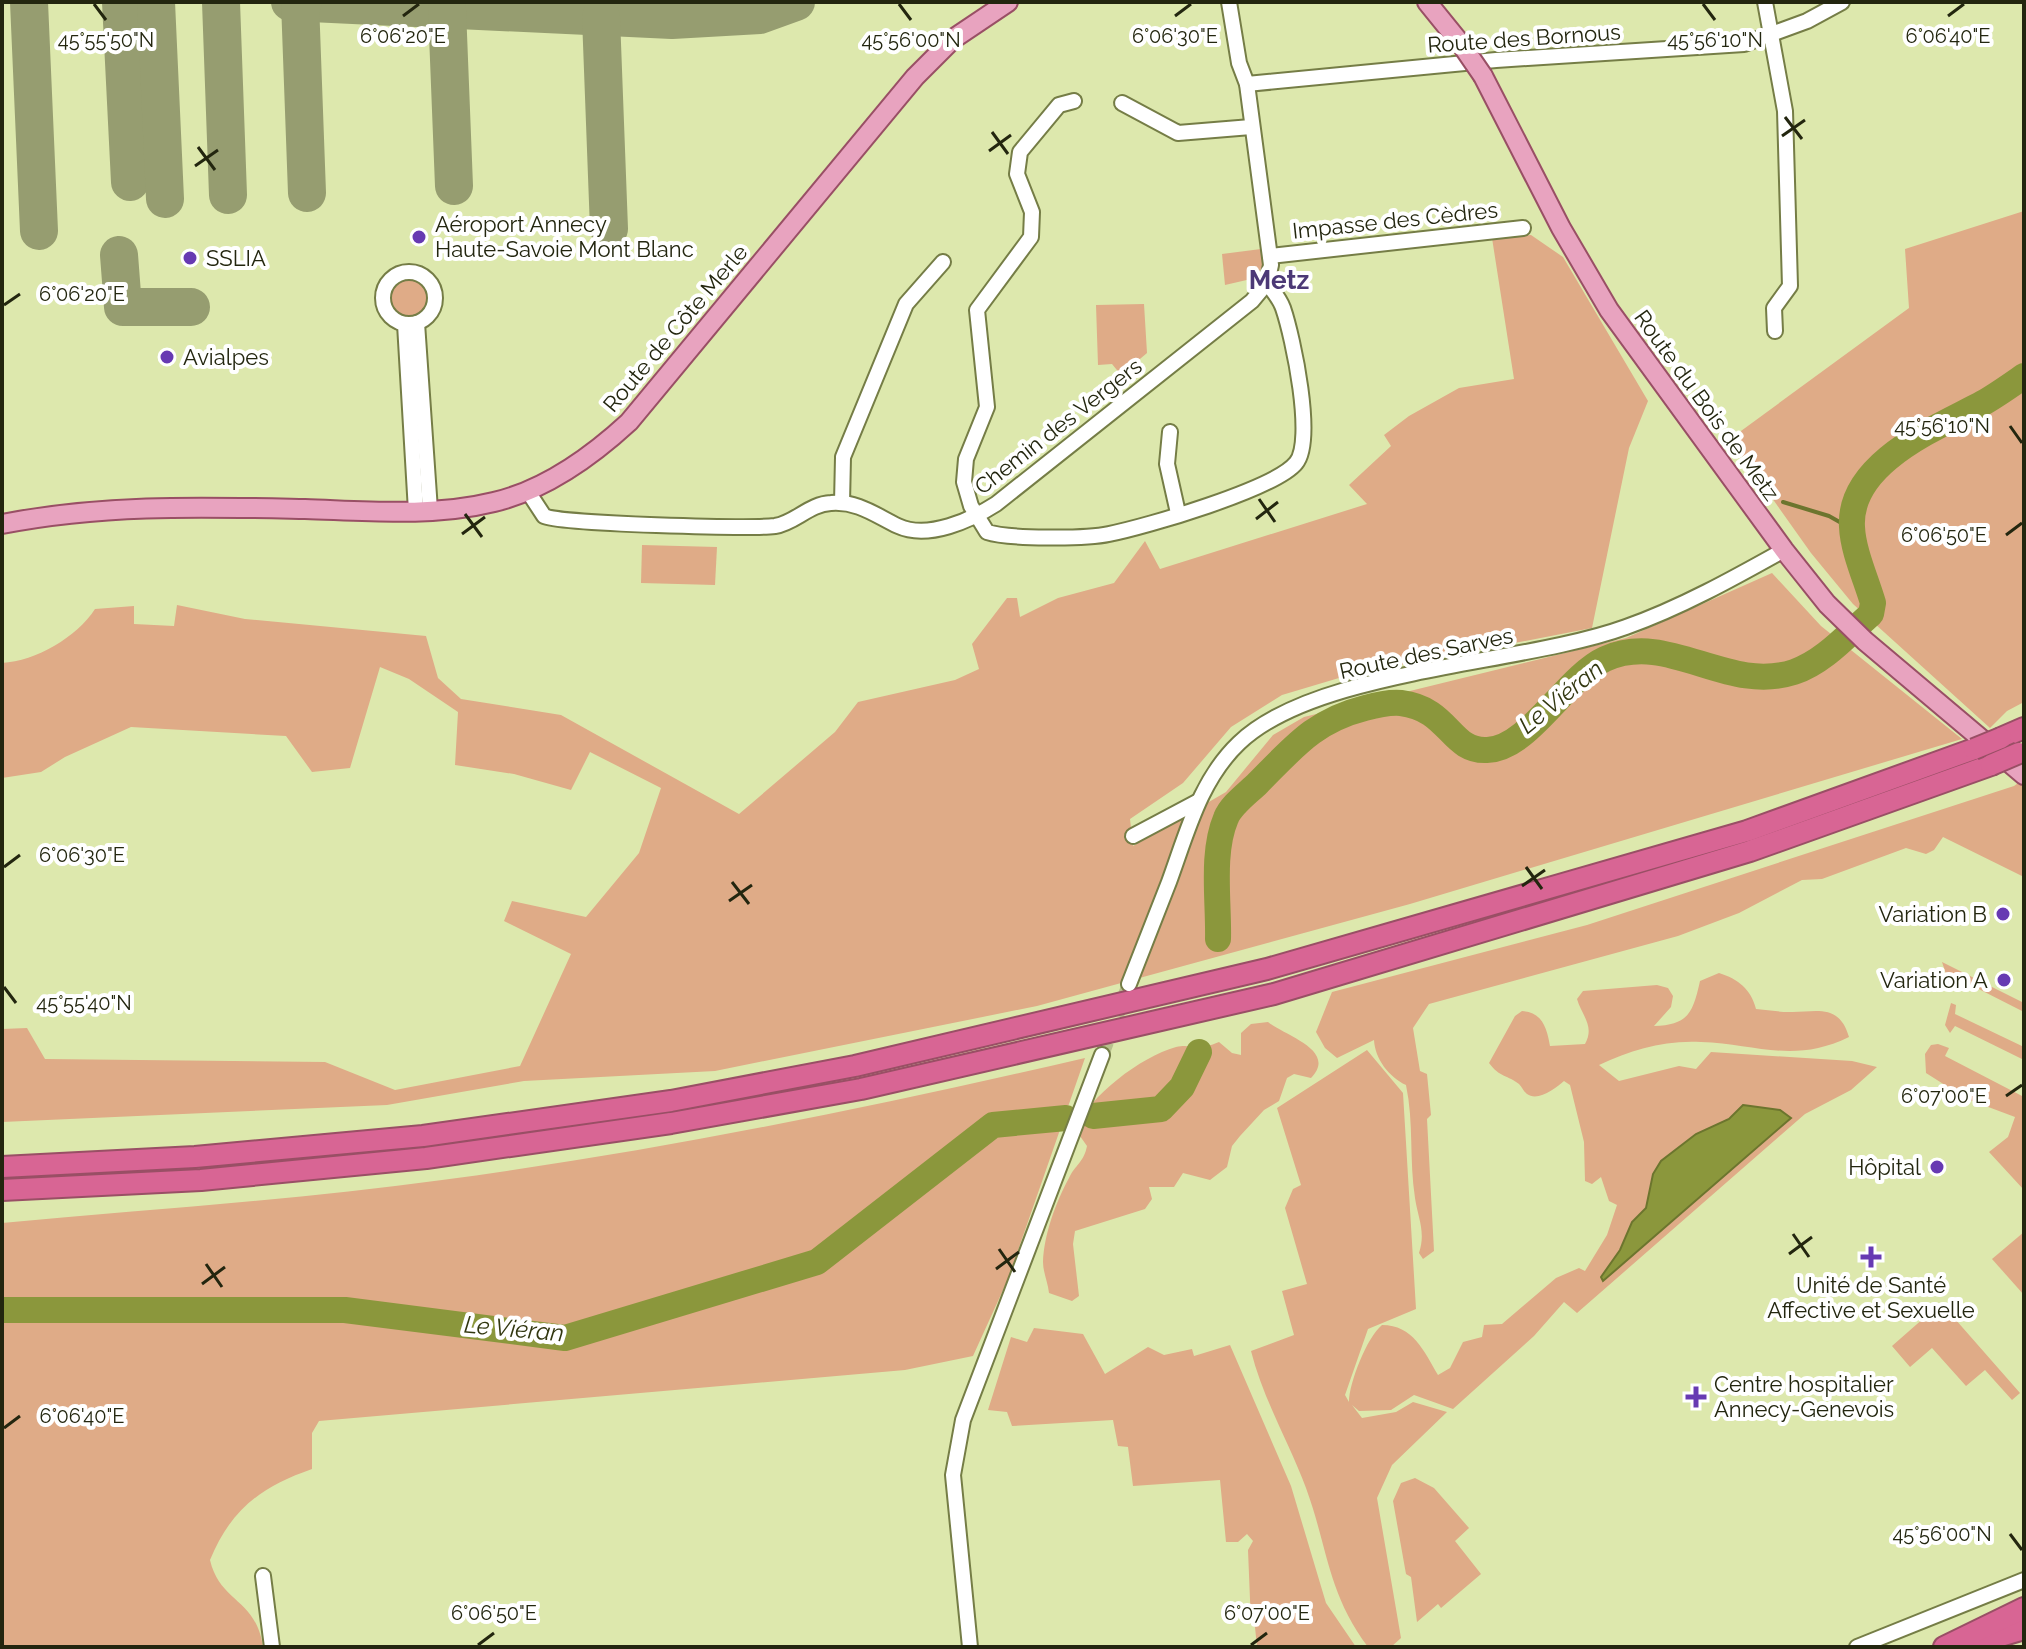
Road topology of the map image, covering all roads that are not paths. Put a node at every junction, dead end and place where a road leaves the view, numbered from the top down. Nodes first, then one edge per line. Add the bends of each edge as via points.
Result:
1 (1008, 2) edge
2 (1229, 2) edge
3 (1427, 2) edge
4 (1765, 2) edge
5 (1842, 2) edge
6 (1774, 35) junction
7 (1247, 84) junction
8 (1074, 101) dead end
9 (1122, 103) dead end
10 (1251, 127) junction
11 (1523, 228) dead end
12 (1270, 256) junction
13 (943, 262) dead end
14 (1267, 283) junction
15 (411, 324) dead end
16 (1775, 331) dead end
17 (1170, 432) dead end
18 (527, 490) junction
19 (842, 503) junction
20 (423, 510) junction
21 (1178, 513) junction
22 (976, 516) junction
23 (2, 524) edge
24 (1784, 550) junction
25 (2024, 728) edge
26 (2022, 752) edge
27 (2024, 775) edge
28 (1197, 802) junction
29 (1133, 836) dead end
30 (1129, 984) tunnel mouth
31 (1102, 1055) tunnel mouth
32 (2, 1167) edge
33 (2, 1190) edge
34 (263, 1576) dead end
35 (2024, 1580) edge
36 (2024, 1608) edge
37 (2024, 1629) edge
38 (272, 1647) edge
39 (970, 1647) edge
40 (1857, 1647) edge
41 (1944, 1647) edge
42 (1965, 1647) edge

1 - 18 main road, Route de Côte Merle via 953,39 915,77 629,422 576,465
2 - 7 street
3 - 24 main road, Route du Bois de Metz, bridge via 1483,76 1609,310
4 - 6 street
5 - 6 street, Route des Bornous
6 - 7 street, Route des Bornous via 1709,48 1496,60
6 - 16 street via 1785,111 1790,286 1774,308
7 - 10 street
8 - 22 street, Chemin des Vergers via 1059,105 1020,152 1017,174 1032,212 1031,237 977,310 987,407 964,474
9 - 10 street via 1178,133
10 - 12 street
11 - 12 street, Impasse des Cèdres
12 - 14 street
13 - 19 street via 906,304 843,457
14 - 21 street via 1283,307 1295,360 1303,450 1297,463 1270,482
14 - 22 street, Chemin des Vergers via 1252,301 1065,452
15 - 20 street
17 - 21 street via 1167,464
18 - 19 street via 544,516 578,520 775,526 817,505
18 - 20 main road, Route de Côte Merle via 483,505
19 - 22 street via 859,505 900,527 922,530
20 - 23 main road, Route de Côte Merle via 102,508
21 - 22 street via 1097,535 991,533
24 - 27 main road, Route du Bois de Metz via 1842,620
24 - 28 street, Route des Sarves via 1627,627 1548,649 1353,688 1298,707 1240,742
25 - 32 highway, bridge via 1747,831 1267,969 855,1066 671,1101 423,1136 195,1157
26 - 33 highway, bridge via 1750,851 1274,994 861,1089 426,1158 201,1180
28 - 29 street
28 - 30 street, Route des Sarves
31 - 39 street via 963,1420 953,1475
34 - 38 street
35 - 40 street
36 - 41 highway
37 - 42 highway

